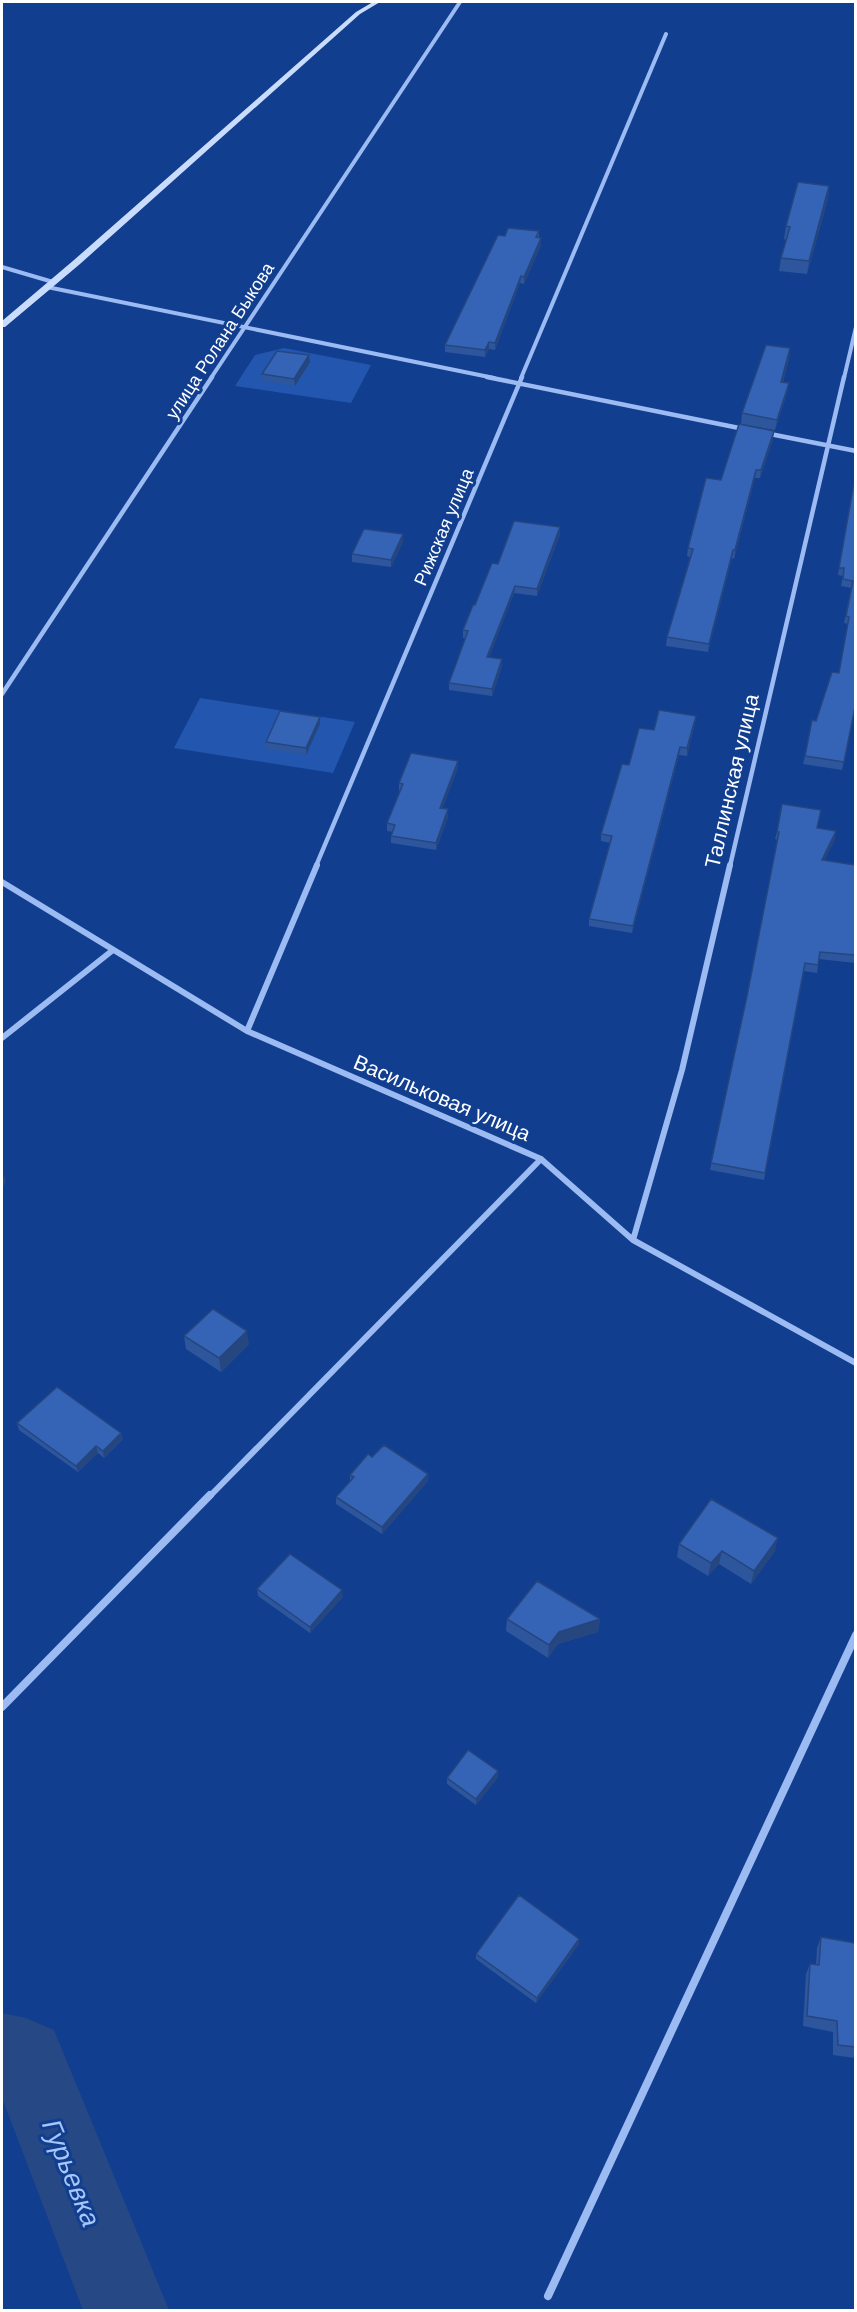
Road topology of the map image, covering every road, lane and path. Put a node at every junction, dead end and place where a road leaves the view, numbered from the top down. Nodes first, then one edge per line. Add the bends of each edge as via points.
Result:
1 (377, 2) edge
2 (460, 2) edge
3 (666, 34) dead end
4 (2, 267) edge
5 (50, 284) junction
6 (2, 325) edge
7 (244, 327) junction
8 (855, 327) edge
9 (519, 384) junction
10 (748, 429) edge
11 (759, 432) edge
12 (828, 445) junction
13 (855, 451) edge
14 (2, 694) edge
15 (2, 882) edge
16 (113, 950) junction
17 (247, 1031) junction
18 (2, 1038) edge
19 (542, 1159) junction
20 (633, 1240) junction
21 (855, 1362) edge
22 (855, 1635) edge
23 (2, 1707) edge
24 (548, 2296) dead end

1 - 5 street via 358,13
2 - 7 street, улица Ролана Быкова
3 - 9 street, Рижская улица
4 - 5 street
5 - 6 street
5 - 7 street
7 - 9 street
7 - 14 street, улица Ролана Быкова
8 - 12 street, Таллинская улица
9 - 10 street
9 - 17 street, Рижская улица
11 - 12 street
12 - 13 street
12 - 20 street, Таллинская улица via 682,1071
15 - 16 street, Васильковая улица
16 - 17 street, Васильковая улица
16 - 18 street
17 - 19 street, Васильковая улица
19 - 20 street, Васильковая улица
19 - 23 street
20 - 21 street, Васильковая улица
22 - 24 street

